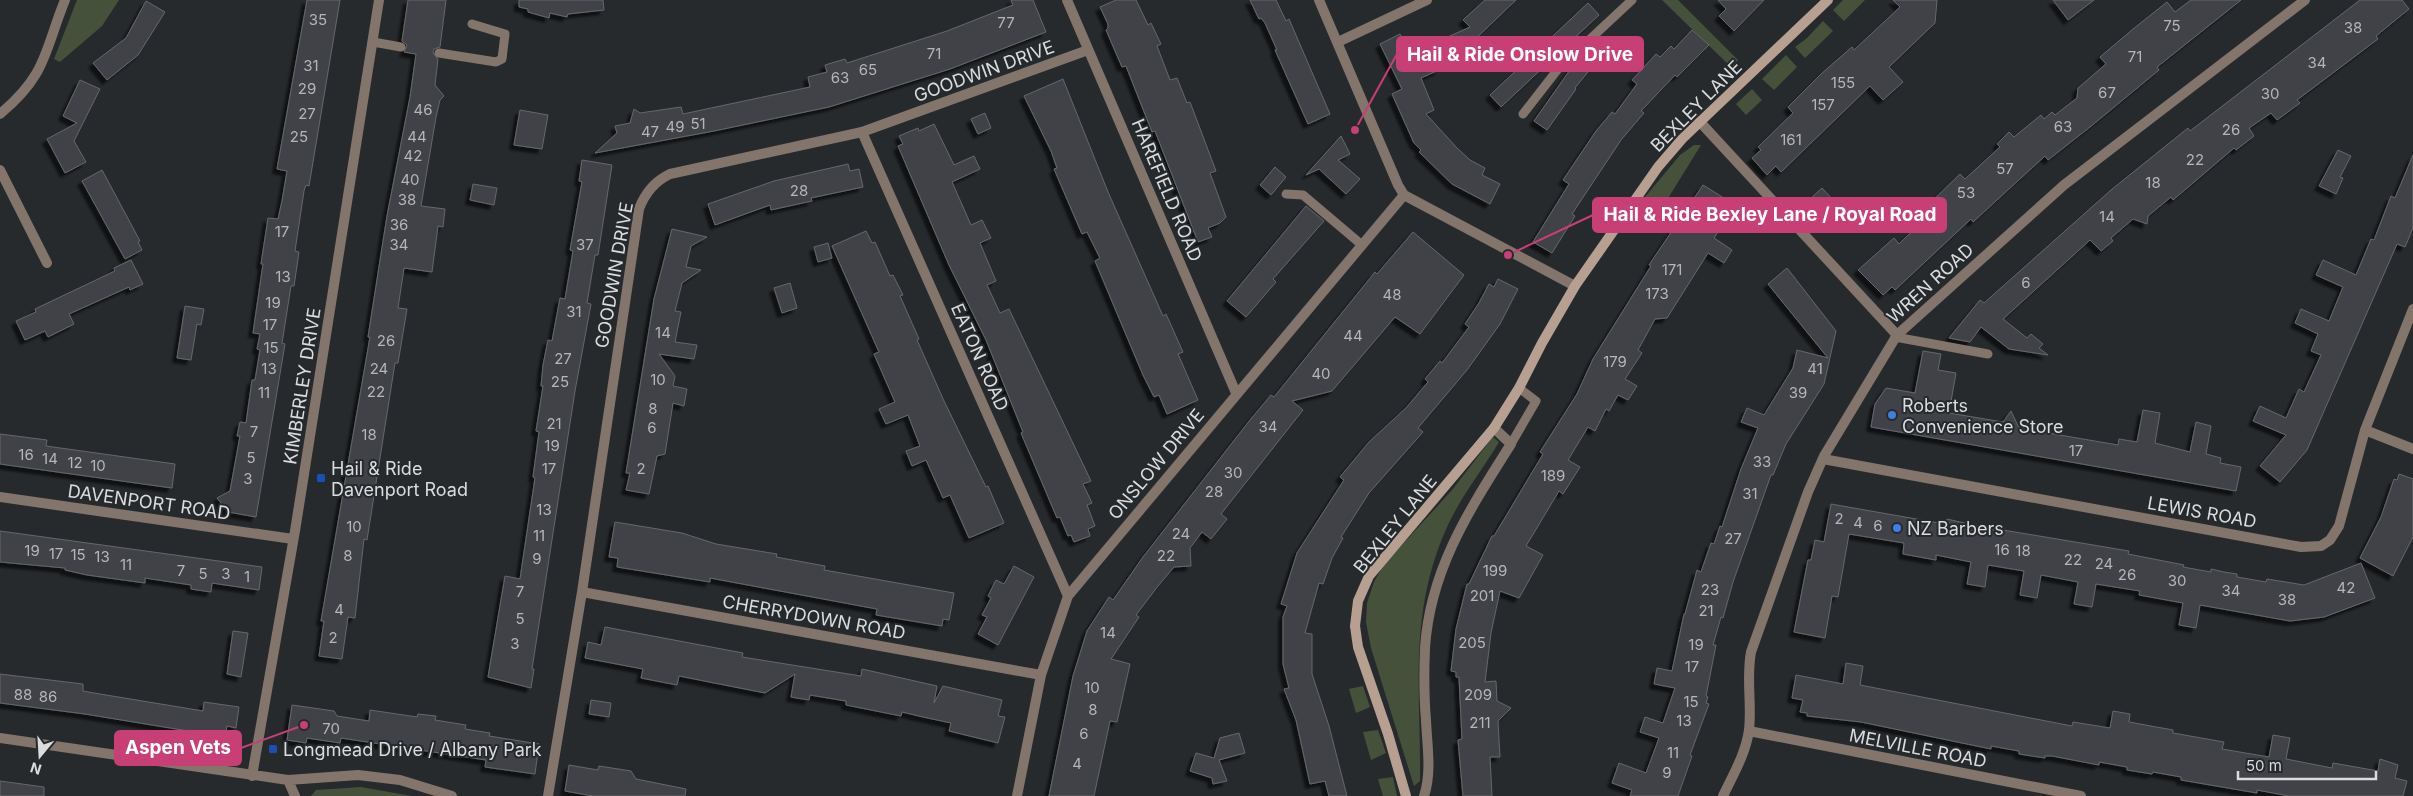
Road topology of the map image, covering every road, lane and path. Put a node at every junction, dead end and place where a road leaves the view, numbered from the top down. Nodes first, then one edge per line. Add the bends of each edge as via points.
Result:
1 (65, 0) edge
2 (379, 0) edge
3 (1067, 0) edge
4 (1319, 0) edge
5 (1427, 0) edge
6 (1632, 0) edge
7 (1828, 0) edge
8 (2305, 0) edge
9 (472, 24) dead end
10 (373, 42) junction
11 (1338, 42) junction
12 (401, 47) dead end
13 (1088, 50) junction
14 (439, 53) dead end
15 (0, 114) edge
16 (1523, 114) dead end
17 (1700, 122) junction
18 (862, 132) junction
19 (0, 170) edge
20 (1286, 194) dead end
21 (1404, 195) junction
22 (1362, 245) junction
23 (47, 263) dead end
24 (1575, 286) junction
25 (2413, 309) edge
26 (1896, 336) junction
27 (1988, 354) dead end
28 (1519, 388) junction
29 (1236, 393) junction
30 (1494, 428) junction
31 (2365, 430) junction
32 (1511, 444) junction
33 (2413, 449) edge
34 (1823, 459) junction
35 (0, 497) edge
36 (294, 539) junction
37 (582, 592) junction
38 (1068, 596) junction
39 (1041, 675) junction
40 (1749, 731) junction
41 (0, 738) edge
42 (252, 776) junction
43 (288, 780) junction
44 (295, 796) edge
45 (452, 796) edge
46 (548, 796) edge
47 (1016, 796) edge
48 (1406, 796) edge
49 (1424, 796) edge
50 (1723, 796) edge
51 (2081, 796) edge

1 - 15 street via 42,66 24,93
2 - 10 street, KIMBERLEY DRIVE
3 - 13 street, HAREFIELD ROAD
4 - 11 street
5 - 11 street
6 - 16 lane via 1558,69
7 - 17 street, BEXLEY LANE
8 - 26 street, WREN ROAD via 2064,185
9 - 14 lane via 505,34 502,59 496,62
10 - 12 lane
10 - 36 street, KIMBERLEY DRIVE
11 - 21 street
13 - 18 street, GOODWIN DRIVE
13 - 29 street, HAREFIELD ROAD
17 - 24 street, BEXLEY LANE via 1658,167
17 - 26 street
18 - 37 street, GOODWIN DRIVE via 670,174 659,179 643,198
18 - 38 street, EATON ROAD
19 - 23 street
20 - 22 lane via 1303,195
21 - 22 street, ONSLOW DRIVE
21 - 24 street
22 - 29 street, ONSLOW DRIVE
24 - 28 street, BEXLEY LANE
25 - 31 street, LEWIS ROAD
26 - 27 lane
26 - 34 street, WREN ROAD
28 - 30 street, BEXLEY LANE
28 - 32 lane via 1536,400
29 - 38 street, ONSLOW DRIVE
30 - 32 street
30 - 48 street, BEXLEY LANE via 1374,570 1358,601 1355,626 1358,647
31 - 33 street
31 - 34 street, LEWIS ROAD via 2340,526 2330,540 2321,546 2308,548
32 - 49 street via 1464,519 1448,552 1437,586 1425,648 1428,760
34 - 40 street, WREN ROAD via 1797,520 1751,652 1748,668
35 - 36 street, DAVENPORT ROAD
36 - 42 street, KIMBERLEY DRIVE
37 - 39 street, CHERRYDOWN ROAD
37 - 46 street, GOODWIN DRIVE
38 - 39 street, ONSLOW DRIVE
39 - 47 street, ONSLOW DRIVE
40 - 50 street, WREN ROAD
40 - 51 street, MELVILLE ROAD
41 - 42 street
42 - 43 street
43 - 44 street
43 - 45 street via 358,775 400,780

